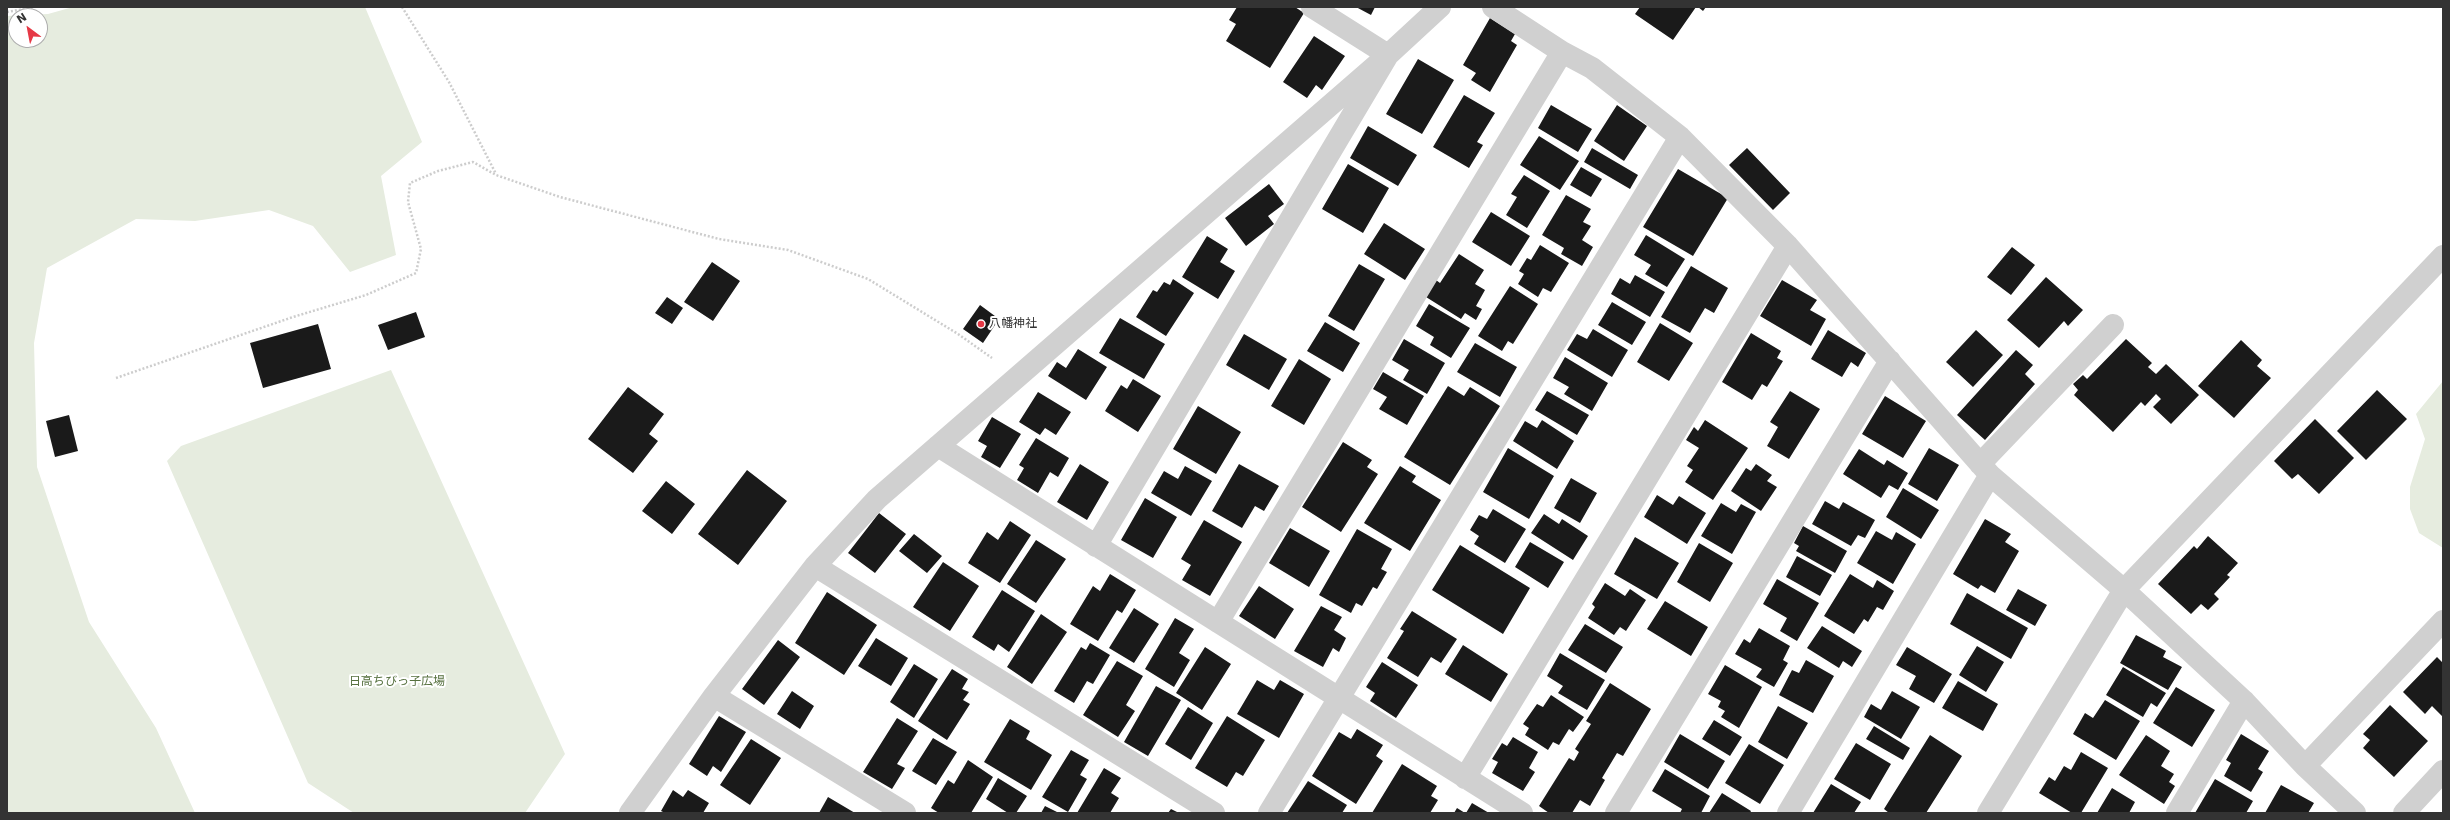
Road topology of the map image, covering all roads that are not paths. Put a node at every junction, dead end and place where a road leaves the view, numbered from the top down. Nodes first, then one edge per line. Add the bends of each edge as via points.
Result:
1 (1312, 7) edge
2 (1440, 7) edge
3 (1493, 7) edge
4 (1562, 52) junction
5 (1388, 55) junction
6 (1680, 137) junction
7 (1788, 246) junction
8 (2443, 256) edge
9 (2113, 325) dead end
10 (1890, 361) junction
11 (938, 446) junction
12 (1985, 469) junction
13 (1096, 546) junction
14 (815, 566) junction
15 (2124, 590) junction
16 (2443, 621) edge
17 (1218, 622) junction
18 (714, 696) junction
19 (1338, 698) junction
20 (2244, 701) junction
21 (2305, 766) junction
22 (2443, 771) edge
23 (1465, 778) junction
24 (2348, 810) edge
25 (630, 813) edge
26 (905, 813) edge
27 (1214, 813) edge
28 (1269, 813) edge
29 (1522, 813) edge
30 (1616, 813) edge
31 (1788, 813) edge
32 (1988, 813) edge
33 (2177, 813) edge
34 (2404, 813) edge

1 - 5 street
2 - 5 street
3 - 4 street
4 - 6 street via 1592,68
4 - 17 street
5 - 11 street
5 - 13 street
6 - 7 street
6 - 19 street
7 - 10 street
7 - 23 street
8 - 15 street
9 - 12 street
10 - 12 street
10 - 30 street
11 - 13 street
11 - 14 street via 876,499
12 - 15 street
12 - 31 street
13 - 17 street
14 - 18 street
14 - 27 street
15 - 20 street
15 - 32 street
16 - 21 street
17 - 19 street
18 - 25 street
18 - 26 street
19 - 23 street
19 - 28 street
20 - 21 street
20 - 33 street
21 - 24 street
22 - 34 street
23 - 29 street

